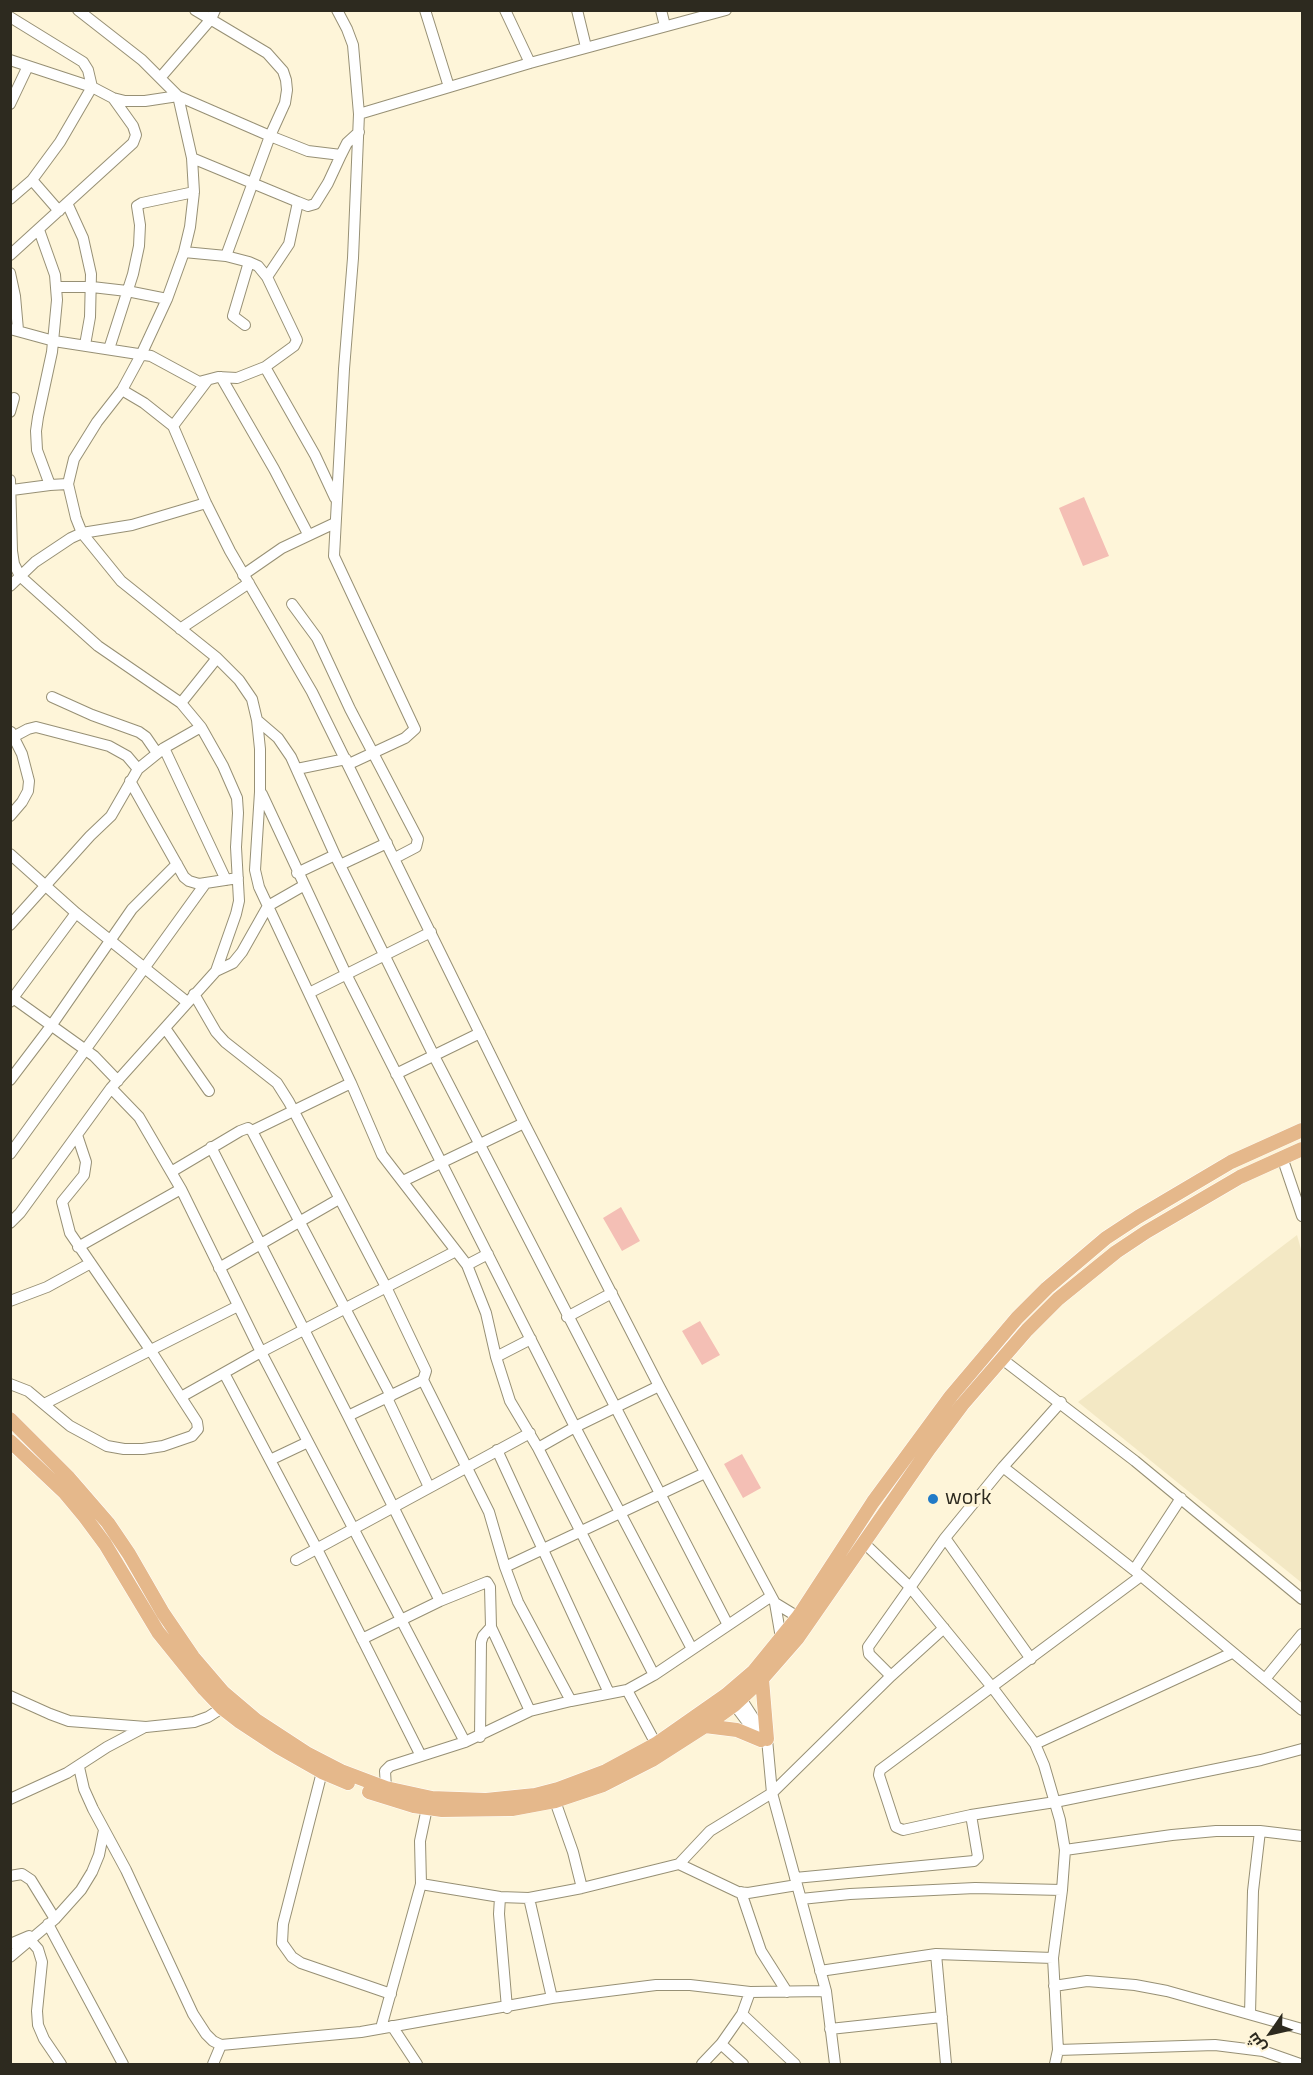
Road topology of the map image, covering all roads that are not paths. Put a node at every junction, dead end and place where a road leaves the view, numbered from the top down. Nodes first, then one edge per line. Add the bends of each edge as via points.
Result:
1 (78, 10) edge
2 (101, 10) edge
3 (195, 10) edge
4 (425, 10) edge
5 (505, 10) edge
6 (577, 10) edge
7 (661, 10) edge
8 (726, 10) edge
9 (341, 12) edge
10 (213, 15) edge
11 (10, 17) edge
12 (95, 23) junction
13 (665, 26) junction
14 (586, 47) junction
15 (10, 60) edge
16 (530, 63) junction
17 (28, 66) junction
18 (160, 78) junction
19 (92, 87) junction
20 (449, 87) junction
21 (178, 96) junction
22 (113, 98) junction
23 (10, 104) edge
24 (359, 114) junction
25 (359, 132) junction
26 (270, 136) junction
27 (340, 155) junction
28 (192, 158) junction
29 (33, 180) junction
30 (253, 183) junction
31 (194, 192) junction
32 (10, 199) edge
33 (298, 202) junction
34 (63, 207) junction
35 (39, 231) junction
36 (184, 252) junction
37 (10, 255) edge
38 (226, 256) junction
39 (249, 262) junction
40 (10, 273) edge
41 (267, 277) junction
42 (57, 287) junction
43 (92, 287) junction
44 (127, 291) junction
45 (167, 299) junction
46 (245, 326) dead end
47 (14, 330) edge
48 (54, 341) junction
49 (85, 345) junction
50 (109, 349) junction
51 (141, 355) junction
52 (265, 367) junction
53 (221, 377) junction
54 (207, 381) junction
55 (122, 390) junction
56 (14, 398) dead end
57 (10, 412) edge
58 (172, 426) junction
59 (68, 483) junction
60 (11, 485) edge
61 (50, 485) junction
62 (337, 501) junction
63 (206, 503) junction
64 (335, 523) junction
65 (82, 533) junction
66 (308, 534) junction
67 (20, 576) junction
68 (246, 579) junction
69 (10, 586) edge
70 (292, 604) dead end
71 (180, 629) junction
72 (217, 658) junction
73 (52, 697) dead end
74 (181, 703) junction
75 (257, 720) junction
76 (201, 727) junction
77 (12, 734) edge
78 (161, 751) junction
79 (373, 753) junction
80 (347, 762) junction
81 (138, 769) junction
82 (297, 769) junction
83 (130, 781) junction
84 (260, 792) junction
85 (10, 816) edge
86 (387, 843) junction
87 (11, 857) edge
88 (395, 858) junction
89 (338, 860) junction
90 (177, 864) junction
91 (297, 873) junction
92 (238, 878) junction
93 (226, 880) junction
94 (205, 884) junction
95 (303, 886) junction
96 (46, 887) junction
97 (268, 906) junction
98 (76, 913) junction
99 (10, 925) edge
100 (431, 932) junction
101 (110, 941) junction
102 (385, 954) junction
103 (146, 968) junction
104 (216, 971) junction
105 (346, 974) junction
106 (309, 993) junction
107 (190, 998) junction
108 (12, 1000) edge
109 (51, 1026) junction
110 (165, 1028) junction
111 (480, 1033) junction
112 (86, 1050) junction
113 (434, 1056) junction
114 (396, 1074) junction
115 (10, 1080) edge
116 (351, 1083) junction
117 (115, 1085) junction
118 (209, 1091) dead end
119 (294, 1111) junction
120 (524, 1123) junction
121 (1302, 1130) edge
122 (252, 1131) junction
123 (77, 1135) junction
124 (479, 1146) junction
125 (211, 1147) junction
126 (1302, 1149) edge
127 (10, 1154) edge
128 (1282, 1157) junction
129 (442, 1163) junction
130 (171, 1172) junction
131 (403, 1181) junction
132 (181, 1189) junction
133 (339, 1198) junction
134 (1302, 1216) edge
135 (298, 1221) junction
136 (10, 1222) edge
137 (1106, 1238) junction
138 (260, 1243) junction
139 (78, 1247) junction
140 (456, 1251) junction
141 (1116, 1252) junction
142 (488, 1254) junction
143 (89, 1264) junction
144 (466, 1265) junction
145 (219, 1268) junction
146 (386, 1287) junction
147 (612, 1293) junction
148 (10, 1301) edge
149 (238, 1306) junction
150 (345, 1308) junction
151 (567, 1317) junction
152 (304, 1329) junction
153 (531, 1339) junction
154 (989, 1349) junction
155 (151, 1351) junction
156 (261, 1352) junction
157 (496, 1357) junction
158 (1003, 1359) junction
159 (224, 1373) junction
160 (423, 1380) junction
161 (10, 1384) edge
162 (659, 1386) junction
163 (181, 1397) junction
164 (389, 1397) junction
165 (1061, 1402) junction
166 (44, 1404) junction
167 (614, 1407) junction
168 (348, 1416) junction
169 (10, 1419) edge
170 (575, 1427) junction
171 (530, 1434) junction
172 (10, 1441) edge
173 (309, 1442) junction
174 (538, 1448) junction
175 (497, 1450) junction
176 (270, 1460) junction
177 (468, 1466) junction
178 (1002, 1467) junction
179 (705, 1473) junction
180 (429, 1487) junction
181 (660, 1496) junction
182 (1181, 1498) junction
183 (393, 1508) junction
184 (621, 1513) junction
185 (355, 1529) junction
186 (582, 1532) junction
187 (945, 1538) junction
188 (863, 1542) junction
189 (317, 1549) junction
190 (542, 1551) junction
191 (296, 1560) dead end
192 (506, 1567) junction
193 (1137, 1573) junction
194 (910, 1587) junction
195 (1302, 1599) edge
196 (772, 1600) junction
197 (440, 1601) junction
198 (157, 1617) junction
199 (798, 1617) junction
200 (402, 1620) junction
201 (728, 1625) junction
202 (491, 1627) junction
203 (944, 1628) junction
204 (1302, 1634) edge
205 (782, 1638) junction
206 (362, 1639) junction
207 (692, 1649) junction
208 (1232, 1653) junction
209 (1030, 1659) junction
210 (654, 1675) junction
211 (891, 1676) junction
212 (762, 1679) junction
213 (1265, 1679) junction
214 (992, 1687) junction
215 (627, 1690) junction
216 (609, 1693) junction
217 (10, 1696) edge
218 (734, 1697) junction
219 (571, 1701) junction
220 (222, 1708) junction
221 (1302, 1710) edge
222 (530, 1711) junction
223 (705, 1726) junction
224 (146, 1727) junction
225 (480, 1737) junction
226 (765, 1741) junction
227 (465, 1742) junction
228 (656, 1744) junction
229 (1035, 1744) junction
230 (1302, 1749) edge
231 (421, 1756) junction
232 (79, 1767) junction
233 (322, 1772) junction
234 (386, 1788) junction
235 (772, 1793) junction
236 (10, 1799) edge
237 (555, 1802) junction
238 (1055, 1802) junction
239 (427, 1808) junction
240 (971, 1815) junction
241 (104, 1830) junction
242 (1260, 1831) junction
243 (1302, 1836) edge
244 (1065, 1850) junction
245 (679, 1864) junction
246 (10, 1876) edge
247 (796, 1882) junction
248 (421, 1884) junction
249 (582, 1888) junction
250 (1062, 1890) junction
251 (741, 1892) junction
252 (500, 1897) junction
253 (529, 1898) junction
254 (801, 1899) junction
255 (48, 1925) junction
256 (30, 1940) junction
257 (10, 1944) edge
258 (936, 1954) junction
259 (10, 1958) edge
260 (1053, 1958) junction
261 (820, 1971) junction
262 (1054, 1986) junction
263 (826, 1991) junction
264 (750, 1992) junction
265 (787, 1992) junction
266 (391, 1994) junction
267 (552, 1998) junction
268 (507, 2008) junction
269 (742, 2014) junction
270 (1250, 2014) junction
271 (942, 2017) junction
272 (387, 2027) junction
273 (830, 2029) junction
274 (1302, 2029) edge
275 (721, 2044) junction
276 (222, 2045) junction
277 (1058, 2050) junction
278 (1278, 2060) edge
279 (61, 2064) edge
280 (123, 2064) edge
281 (213, 2064) edge
282 (417, 2064) edge
283 (702, 2064) edge
284 (743, 2064) edge
285 (795, 2064) edge
286 (834, 2064) edge
287 (946, 2064) edge
288 (1055, 2064) edge
289 (1300, 2064) edge

1 - 12 street
2 - 12 street
3 - 10 street
4 - 20 street
5 - 16 street
6 - 14 street
7 - 13 street
8 - 13 street
9 - 24 street via 353,45
10 - 18 street
10 - 26 street via 267,52 284,71 285,103
11 - 19 street via 83,62
12 - 18 street
13 - 14 street
14 - 16 street
15 - 17 street
16 - 20 street
17 - 19 street
17 - 23 street
18 - 21 street
19 - 22 street
19 - 29 street
20 - 24 street
21 - 22 street via 146,101
21 - 26 street
21 - 28 street
22 - 34 street via 133,126 135,139
24 - 25 street
25 - 27 street
25 - 62 street
26 - 27 street via 308,150
26 - 30 street
27 - 33 street via 315,204
28 - 30 street
28 - 31 street
29 - 32 street
29 - 34 street
30 - 33 street
30 - 38 street
31 - 36 street
31 - 44 street via 138,205 139,246
33 - 41 street via 289,243
34 - 35 street
34 - 43 street via 77,223 86,246
35 - 37 street
35 - 42 street
36 - 38 street
36 - 45 street
38 - 39 street
39 - 41 street
39 - 46 street via 233,316
40 - 47 street
41 - 52 street via 297,340
42 - 43 street
42 - 48 street
43 - 44 street
43 - 49 street
44 - 45 street
44 - 50 street
45 - 51 street
47 - 48 street
48 - 49 street
48 - 61 street via 36,431 40,461
49 - 50 street
50 - 51 street
51 - 54 street via 157,358 196,381
51 - 55 street
52 - 53 street via 237,378
52 - 62 street
53 - 54 street
53 - 66 street
54 - 58 street
55 - 58 street
55 - 59 street via 78,450
56 - 57 street
58 - 63 street
59 - 61 street
59 - 65 street
60 - 61 street
60 - 67 street via 12,551
62 - 64 street
63 - 65 street via 132,525
63 - 68 street
64 - 66 street
64 - 79 street via 336,561 415,729
65 - 67 street via 49,551
65 - 71 street via 121,581
66 - 68 street via 273,553
67 - 69 street
67 - 74 street via 98,646
68 - 71 street
68 - 80 street via 312,692
70 - 79 street via 317,638
71 - 72 street
72 - 74 street
72 - 75 street via 246,690
73 - 78 street via 139,732
74 - 76 street
75 - 82 street via 284,746
75 - 84 street
76 - 78 street
76 - 92 street via 237,798
77 - 81 street via 36,728 98,744 121,752
77 - 85 street via 29,781 28,791
78 - 81 street
78 - 93 street
79 - 80 street
79 - 88 street via 418,839 416,847
80 - 82 street
80 - 86 street
81 - 83 street
82 - 89 street
83 - 90 street
83 - 96 street via 111,816
84 - 91 street
84 - 97 street via 255,870
86 - 88 street
86 - 89 street
87 - 96 street
88 - 100 street
89 - 91 street
89 - 102 street
90 - 94 street via 189,881
90 - 101 street via 132,909
91 - 95 street
92 - 93 street
92 - 104 street via 236,914
93 - 94 street
94 - 103 street
95 - 97 street
95 - 105 street
96 - 98 street
96 - 99 street
97 - 104 street via 238,958
97 - 106 street
98 - 101 street
98 - 108 street
100 - 102 street
100 - 111 street
101 - 103 street
101 - 109 street
102 - 105 street
102 - 113 street
103 - 107 street
103 - 112 street
104 - 107 street
105 - 106 street
105 - 114 street
106 - 116 street
107 - 110 street
107 - 119 street via 225,1042 277,1083
108 - 109 street
109 - 112 street
109 - 115 street
110 - 117 street
110 - 118 street
111 - 113 street
111 - 120 street
112 - 117 street via 99,1060
112 - 127 street
113 - 114 street
113 - 124 street
114 - 129 street
116 - 119 street
116 - 131 street via 382,1155
117 - 123 street
117 - 130 street
119 - 122 street
119 - 133 street
120 - 124 street
120 - 147 street
121 - 137 main road via 1231,1162
122 - 125 street via 244,1129
122 - 135 street
123 - 136 street
123 - 139 street via 86,1162 84,1175 62,1202
124 - 129 street
124 - 151 street
125 - 130 street
125 - 138 street
126 - 128 main road
128 - 134 street
128 - 141 main road via 1240,1177
129 - 131 street
129 - 142 street
130 - 132 street
131 - 140 street
132 - 139 street
132 - 145 street
133 - 135 street
133 - 146 street
135 - 138 street
135 - 150 street
137 - 141 main road
137 - 154 main road via 1047,1288
138 - 145 street
138 - 152 street
139 - 143 street
140 - 144 street
140 - 146 street
141 - 158 main road via 1058,1299
142 - 144 street
142 - 153 street
143 - 148 street via 47,1287
143 - 155 street
144 - 157 street via 486,1313
145 - 149 street
146 - 150 street
146 - 160 street via 426,1371
147 - 151 street
147 - 162 street
149 - 155 street
149 - 156 street
150 - 152 street
150 - 164 street
151 - 167 street
152 - 156 street
152 - 168 street
153 - 157 street
153 - 170 street
154 - 158 street
154 - 199 main road via 873,1502
155 - 163 street
155 - 166 street
156 - 159 street
156 - 173 street
157 - 171 street via 510,1401
158 - 165 street
158 - 188 main road via 928,1449
159 - 163 street
159 - 176 street
160 - 164 street
160 - 177 street
161 - 166 street via 28,1391
162 - 167 street
162 - 179 street
163 - 166 street via 197,1422 197,1432 182,1441 143,1449 107,1446 70,1426
164 - 168 street
164 - 180 street
165 - 178 street
165 - 182 street
167 - 170 street
167 - 181 street
168 - 183 street
169 - 198 main road via 108,1523
170 - 174 street
170 - 184 street
171 - 174 street
171 - 175 street
172 - 198 main road via 65,1493
173 - 176 street
173 - 185 street
174 - 186 street
175 - 177 street
175 - 190 street
176 - 189 street
177 - 180 street
177 - 192 street via 489,1512
178 - 187 street
178 - 193 street
179 - 181 street
179 - 196 street
180 - 183 street
181 - 184 street
181 - 201 street
182 - 193 street
182 - 195 street
183 - 185 street
183 - 197 street
184 - 186 street
184 - 207 street
185 - 189 street
185 - 200 street
186 - 190 street
186 - 210 street
187 - 194 street
187 - 209 street
188 - 194 street
188 - 212 main road via 797,1639
189 - 191 street
189 - 206 street
190 - 192 street
190 - 216 street
192 - 219 street via 518,1602
193 - 208 street
193 - 209 street
194 - 203 street
194 - 211 street via 867,1649
196 - 199 street
196 - 201 street
196 - 205 street
197 - 200 street
197 - 202 street via 487,1582
198 - 220 main road via 186,1669
198 - 234 main road via 237,1706 308,1754
199 - 205 main road
200 - 206 street
200 - 227 street
201 - 207 street
202 - 222 street
202 - 225 street via 481,1642
203 - 211 street
203 - 214 street
204 - 213 street
205 - 218 main road
206 - 231 street
207 - 210 street
208 - 213 street
208 - 229 street
209 - 214 street
210 - 215 street
211 - 235 street
212 - 218 main road
212 - 226 main road
213 - 221 street
214 - 229 street
214 - 240 street via 879,1773 898,1829
215 - 216 street
215 - 228 street
216 - 219 street
217 - 224 street via 69,1721
218 - 223 main road
218 - 226 street
218 - 228 main road
219 - 222 street
220 - 224 street via 194,1722
220 - 233 main road
222 - 225 street
223 - 226 main road via 737,1730
223 - 237 main road via 603,1785
224 - 232 street
225 - 227 street
226 - 235 street
227 - 231 street
228 - 234 main road via 606,1771 535,1795 486,1800 432,1798
229 - 238 street
230 - 238 street
231 - 234 street via 387,1768
232 - 236 street
232 - 241 street via 84,1789
233 - 239 main road via 389,1799
233 - 266 street via 283,1924 282,1943 301,1963
235 - 245 street via 710,1831
235 - 247 street
237 - 239 main road via 512,1809
237 - 249 street
238 - 240 street
238 - 244 street
239 - 248 street via 420,1849
240 - 247 street via 978,1857 974,1861
241 - 255 street via 92,1872 81,1890
241 - 276 street via 193,2014 206,2034
242 - 243 street
242 - 244 street via 1172,1834
242 - 270 street via 1253,1891
244 - 250 street
245 - 249 street
245 - 251 street
246 - 255 street via 22,1874 32,1880
247 - 251 street
247 - 254 street
248 - 252 street
248 - 266 street
249 - 253 street
250 - 254 street via 975,1888
250 - 260 street
251 - 265 street via 761,1951
252 - 253 street
252 - 268 street
253 - 267 street
254 - 261 street
255 - 256 street
255 - 257 street
255 - 280 street
256 - 259 street
256 - 279 street via 42,1962 38,2025
258 - 260 street
258 - 261 street
258 - 271 street
260 - 262 street
261 - 263 street
262 - 270 street via 1087,1981 1135,1985
262 - 277 street
263 - 265 street
263 - 273 street
264 - 265 street
264 - 267 street via 656,1984
264 - 269 street
266 - 272 street
267 - 268 street
268 - 272 street
269 - 275 street
269 - 285 street
270 - 274 street
271 - 273 street
271 - 287 street
272 - 276 street
272 - 282 street
273 - 286 street
275 - 283 street
275 - 284 street
276 - 281 street
277 - 278 street via 1215,2045
277 - 288 street
278 - 289 street

